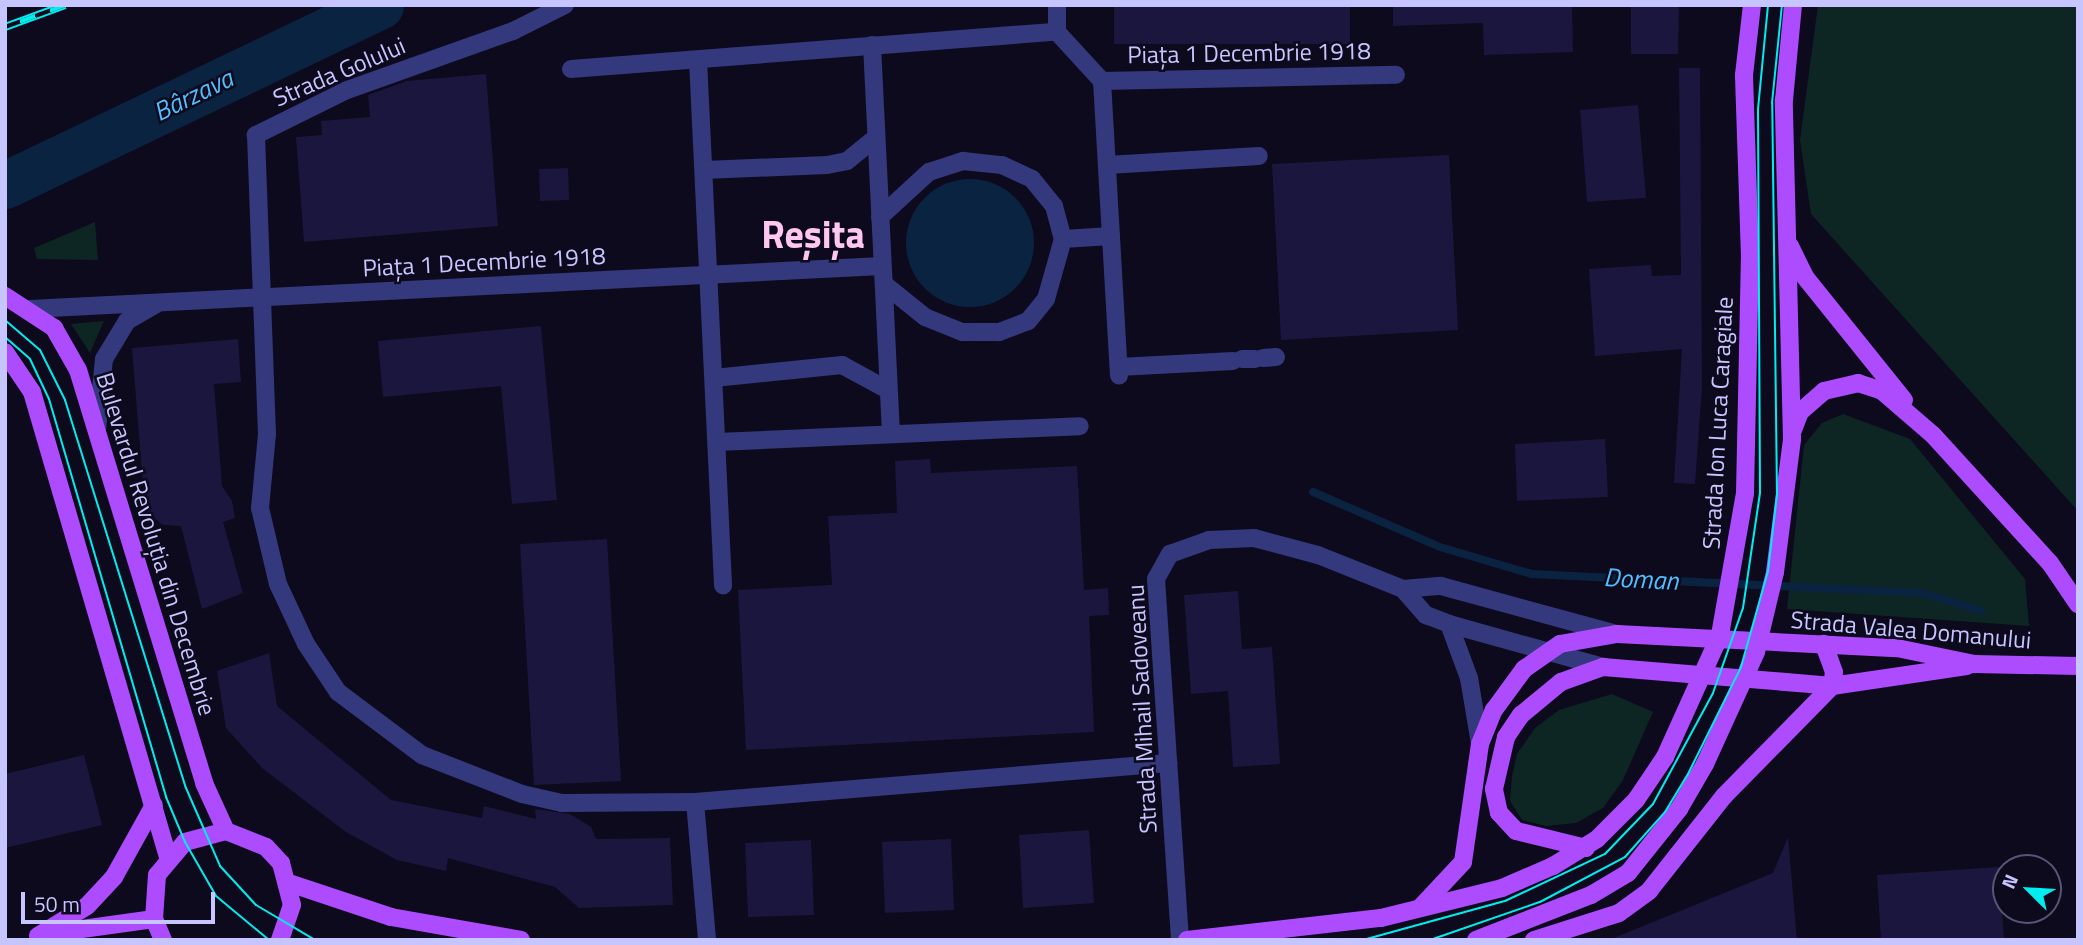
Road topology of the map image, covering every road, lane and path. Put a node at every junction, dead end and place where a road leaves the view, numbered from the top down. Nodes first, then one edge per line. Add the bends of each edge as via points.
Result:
1 (565, 5) edge
2 (1057, 5) edge
3 (1752, 5) edge
4 (1793, 5) edge
5 (1057, 32) junction
6 (872, 45) junction
7 (698, 60) junction
8 (571, 69) dead end
9 (1396, 75) dead end
10 (1102, 81) junction
11 (875, 138) junction
12 (1259, 156) dead end
13 (1107, 165) junction
14 (704, 170) junction
15 (880, 217) junction
16 (1111, 236) junction
17 (1063, 239) junction
18 (1787, 239) junction
19 (709, 275) junction
20 (883, 275) junction
21 (5, 296) edge
22 (262, 298) junction
23 (166, 300) junction
24 (30, 309) junction
25 (5, 352) edge
26 (1254, 359) dead end
27 (714, 378) junction
28 (888, 390) junction
29 (1080, 426) dead end
30 (97, 432) junction
31 (891, 434) junction
32 (1933, 435) junction
33 (1792, 439) junction
34 (717, 442) junction
35 (723, 585) dead end
36 (1403, 589) junction
37 (2078, 604) edge
38 (1449, 624) junction
39 (1617, 634) junction
40 (1740, 644) joint
41 (1824, 644) junction
42 (1541, 652) junction
43 (1974, 664) junction
44 (2078, 666) edge
45 (1603, 667) junction
46 (1832, 686) junction
47 (1480, 744) junction
48 (1168, 763) junction
49 (695, 802) junction
50 (154, 805) junction
51 (226, 831) junction
52 (1586, 848) junction
53 (168, 856) junction
54 (289, 883) junction
55 (1415, 912) junction
56 (154, 919) junction
57 (33, 938) edge
58 (163, 940) edge
59 (280, 940) edge
60 (522, 940) edge
61 (706, 940) edge
62 (1180, 940) edge
63 (1187, 940) edge
64 (1476, 940) edge
65 (1534, 940) edge

1 - 22 street, Strada Golului via 513,31 347,90 256,135
2 - 5 street
3 - 52 main road, Strada Ion Luca Caragiale via 1744,75 1750,257 1745,493 1720,635 1678,732 1636,800
4 - 18 main road via 1784,100
5 - 6 street
5 - 10 street, Piața 1 Decembrie 1918
6 - 7 street
6 - 11 street
7 - 8 street
7 - 14 street
9 - 10 street, Piața 1 Decembrie 1918
10 - 13 street, Piața 1 Decembrie 1918
11 - 14 street via 847,161
11 - 15 street
12 - 13 street
13 - 16 street, Piața 1 Decembrie 1918
14 - 19 street
15 - 17 street via 929,172 962,161 1002,164 1032,179 1054,206
15 - 20 street
16 - 17 street
16 - 26 street, Piața 1 Decembrie 1918 via 1119,372
17 - 20 street via 1046,299 1028,321 999,332 962,332 925,317
18 - 32 main road via 1805,276
18 - 33 main road
19 - 20 street, Piața 1 Decembrie 1918
19 - 22 street, Piața 1 Decembrie 1918
19 - 27 street
20 - 28 street
21 - 24 main road, Bulevardul Revoluția din Decembrie
22 - 23 street
22 - 49 street via 267,434 260,508 278,584 306,644 338,692 422,755 523,794 562,803
23 - 24 street
23 - 30 street via 127,321 115,338 99,383
24 - 30 main road, Bulevardul Revoluția din Decembrie via 65,343
25 - 50 main road via 32,392
27 - 28 street via 842,365
27 - 34 street
28 - 31 street
29 - 31 street
30 - 51 main road, Bulevardul Revoluția din Decembrie via 204,783
31 - 34 street
32 - 33 main road via 1882,391 1858,383 1840,385 1811,400
32 - 37 main road via 2050,563
33 - 64 main road via 1787,494 1756,652 1713,749 1679,809 1628,873 1591,895
34 - 35 street
36 - 38 street, Strada Mihail Sadoveanu via 1426,615
36 - 39 street, Strada Mihail Sadoveanu via 1441,586
36 - 48 street, Strada Mihail Sadoveanu via 1318,555 1254,538 1209,540 1170,554 1156,579
38 - 42 street, Strada Mihail Sadoveanu
38 - 47 street, Strada Mihail Sadoveanu via 1469,678
39 - 40 main road, Strada Mihail Sadoveanu
39 - 42 main road, Strada Mihail Sadoveanu via 1578,638
40 - 41 main road, Strada Valea Domanului
41 - 43 main road, Strada Valea Domanului via 1896,648
41 - 46 main road via 1834,672
42 - 45 street, Strada Mihail Sadoveanu
42 - 47 main road, Strada Mihail Sadoveanu via 1494,709
43 - 44 main road, Strada Valea Domanului
43 - 46 main road
45 - 46 main road
45 - 52 main road via 1561,682 1531,704 1506,737 1495,774 1499,813 1516,831
46 - 65 main road via 1724,796 1649,891 1619,913
47 - 55 main road, Strada Mihail Sadoveanu via 1463,862 1447,884
48 - 49 street
48 - 62 street, Strada Mihail Sadoveanu
49 - 61 street
50 - 53 main road
50 - 57 main road via 114,877 87,906
51 - 53 main road via 194,837
51 - 54 main road via 266,847
52 - 55 main road, Strada Ion Luca Caragiale via 1502,888
53 - 56 main road via 154,886
54 - 59 main road via 292,905
54 - 60 main road via 391,917
55 - 63 main road, Strada Ion Luca Caragiale
56 - 57 main road
56 - 58 main road

